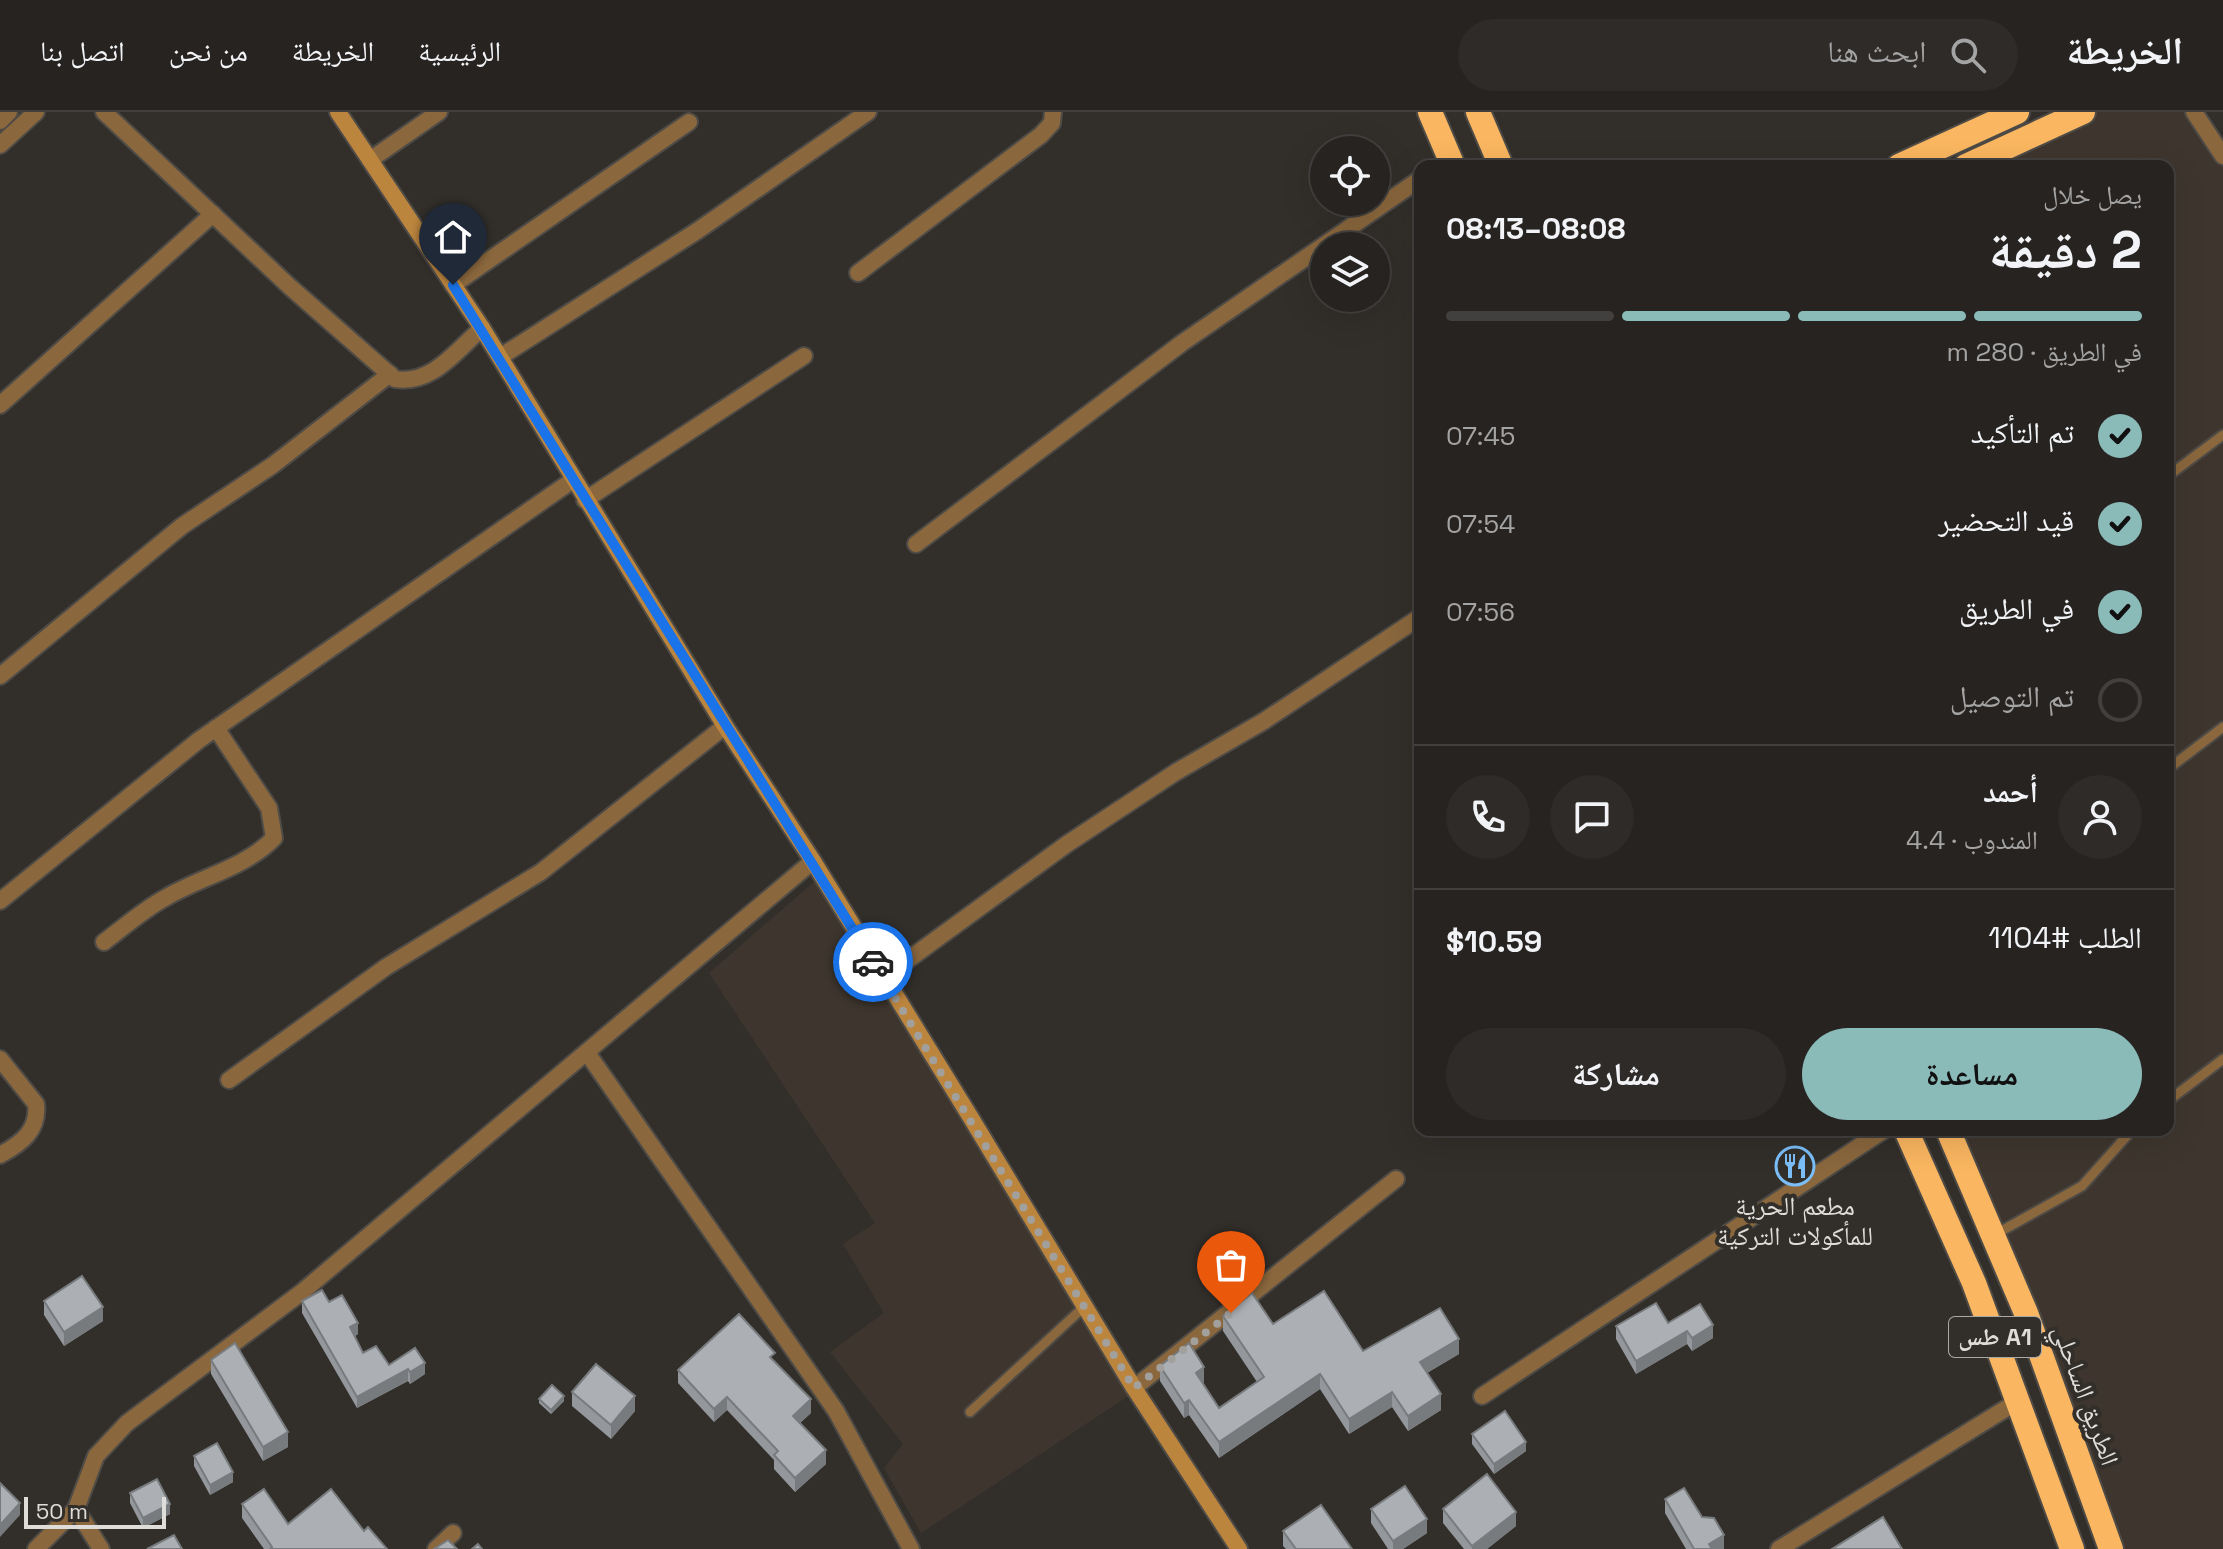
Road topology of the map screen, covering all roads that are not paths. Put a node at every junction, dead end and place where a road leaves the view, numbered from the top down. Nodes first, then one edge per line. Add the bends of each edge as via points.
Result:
1 (9, 112) edge
2 (36, 112) edge
3 (104, 112) edge
4 (338, 112) edge
5 (439, 112) edge
6 (868, 112) edge
7 (1053, 112) edge
8 (1430, 112) edge
9 (1478, 112) edge
10 (2017, 112) edge
11 (2083, 112) edge
12 (2194, 112) edge
13 (0, 121) edge
14 (689, 122) dead end
15 (0, 145) edge
16 (2223, 156) edge
17 (370, 160) junction
18 (1446, 160) edge
19 (1498, 160) edge
20 (1912, 160) edge
21 (1979, 160) edge
22 (1414, 183) edge
23 (213, 214) junction
24 (858, 273) dead end
25 (453, 285) junction
26 (482, 328) junction
27 (804, 356) dead end
28 (500, 357) junction
29 (390, 374) junction
30 (0, 405) edge
31 (2223, 435) edge
32 (2174, 472) edge
33 (573, 480) junction
34 (585, 500) junction
35 (916, 544) dead end
36 (1414, 621) edge
37 (0, 676) edge
38 (725, 726) junction
39 (2223, 727) edge
40 (216, 728) junction
41 (2174, 764) edge
42 (813, 861) junction
43 (0, 901) edge
44 (104, 942) dead end
45 (883, 978) junction
46 (588, 1054) junction
47 (0, 1059) edge
48 (2223, 1059) edge
49 (229, 1080) dead end
50 (2174, 1096) edge
51 (1875, 1136) edge
52 (1909, 1136) edge
53 (1951, 1136) edge
54 (2127, 1136) edge
55 (0, 1155) edge
56 (1396, 1179) dead end
57 (1994, 1235) junction
58 (1086, 1305) junction
59 (1134, 1388) junction
60 (1482, 1396) dead end
61 (2018, 1401) junction
62 (970, 1412) dead end
63 (76, 1509) junction
64 (453, 1533) dead end
65 (36, 1549) edge
66 (101, 1549) edge
67 (436, 1549) edge
68 (911, 1549) edge
69 (1239, 1549) edge
70 (1779, 1549) edge
71 (2072, 1549) edge
72 (2111, 1549) edge

1 - 13 street
2 - 15 street
3 - 23 street
4 - 17 street
5 - 17 street
6 - 28 street via 697,231
7 - 24 street via 1052,123 1041,135
8 - 18 highway
9 - 19 highway
10 - 20 highway
11 - 21 highway
12 - 16 street
14 - 25 street
17 - 25 street
22 - 35 street via 1194,334
23 - 29 street
23 - 30 street
25 - 26 street
26 - 28 street
26 - 29 street via 427,377 411,382
27 - 34 street
28 - 33 street
29 - 37 street via 273,465 182,526
31 - 32 lane
33 - 34 street
33 - 40 street
34 - 38 street
36 - 45 street via 1067,844
38 - 42 street
38 - 49 street via 541,872 386,967
39 - 41 lane
40 - 43 street
40 - 44 street via 269,808 274,838 226,870 164,898
42 - 45 street
42 - 46 street
45 - 58 street
46 - 63 street via 302,1292 127,1423 96,1456
46 - 68 street via 836,1411
47 - 55 street via 36,1104 37,1122
48 - 50 lane
51 - 60 street
52 - 61 highway, طس A1 via 1960,1249
53 - 57 highway, الطريق الساحلي / طس A1
54 - 57 lane via 2082,1186
56 - 59 street
57 - 72 highway, الطريق الساحلي / طس A1
58 - 59 street
58 - 62 lane
59 - 69 street
61 - 70 street
61 - 71 highway, طس A1
63 - 65 street
63 - 66 street
64 - 67 street

